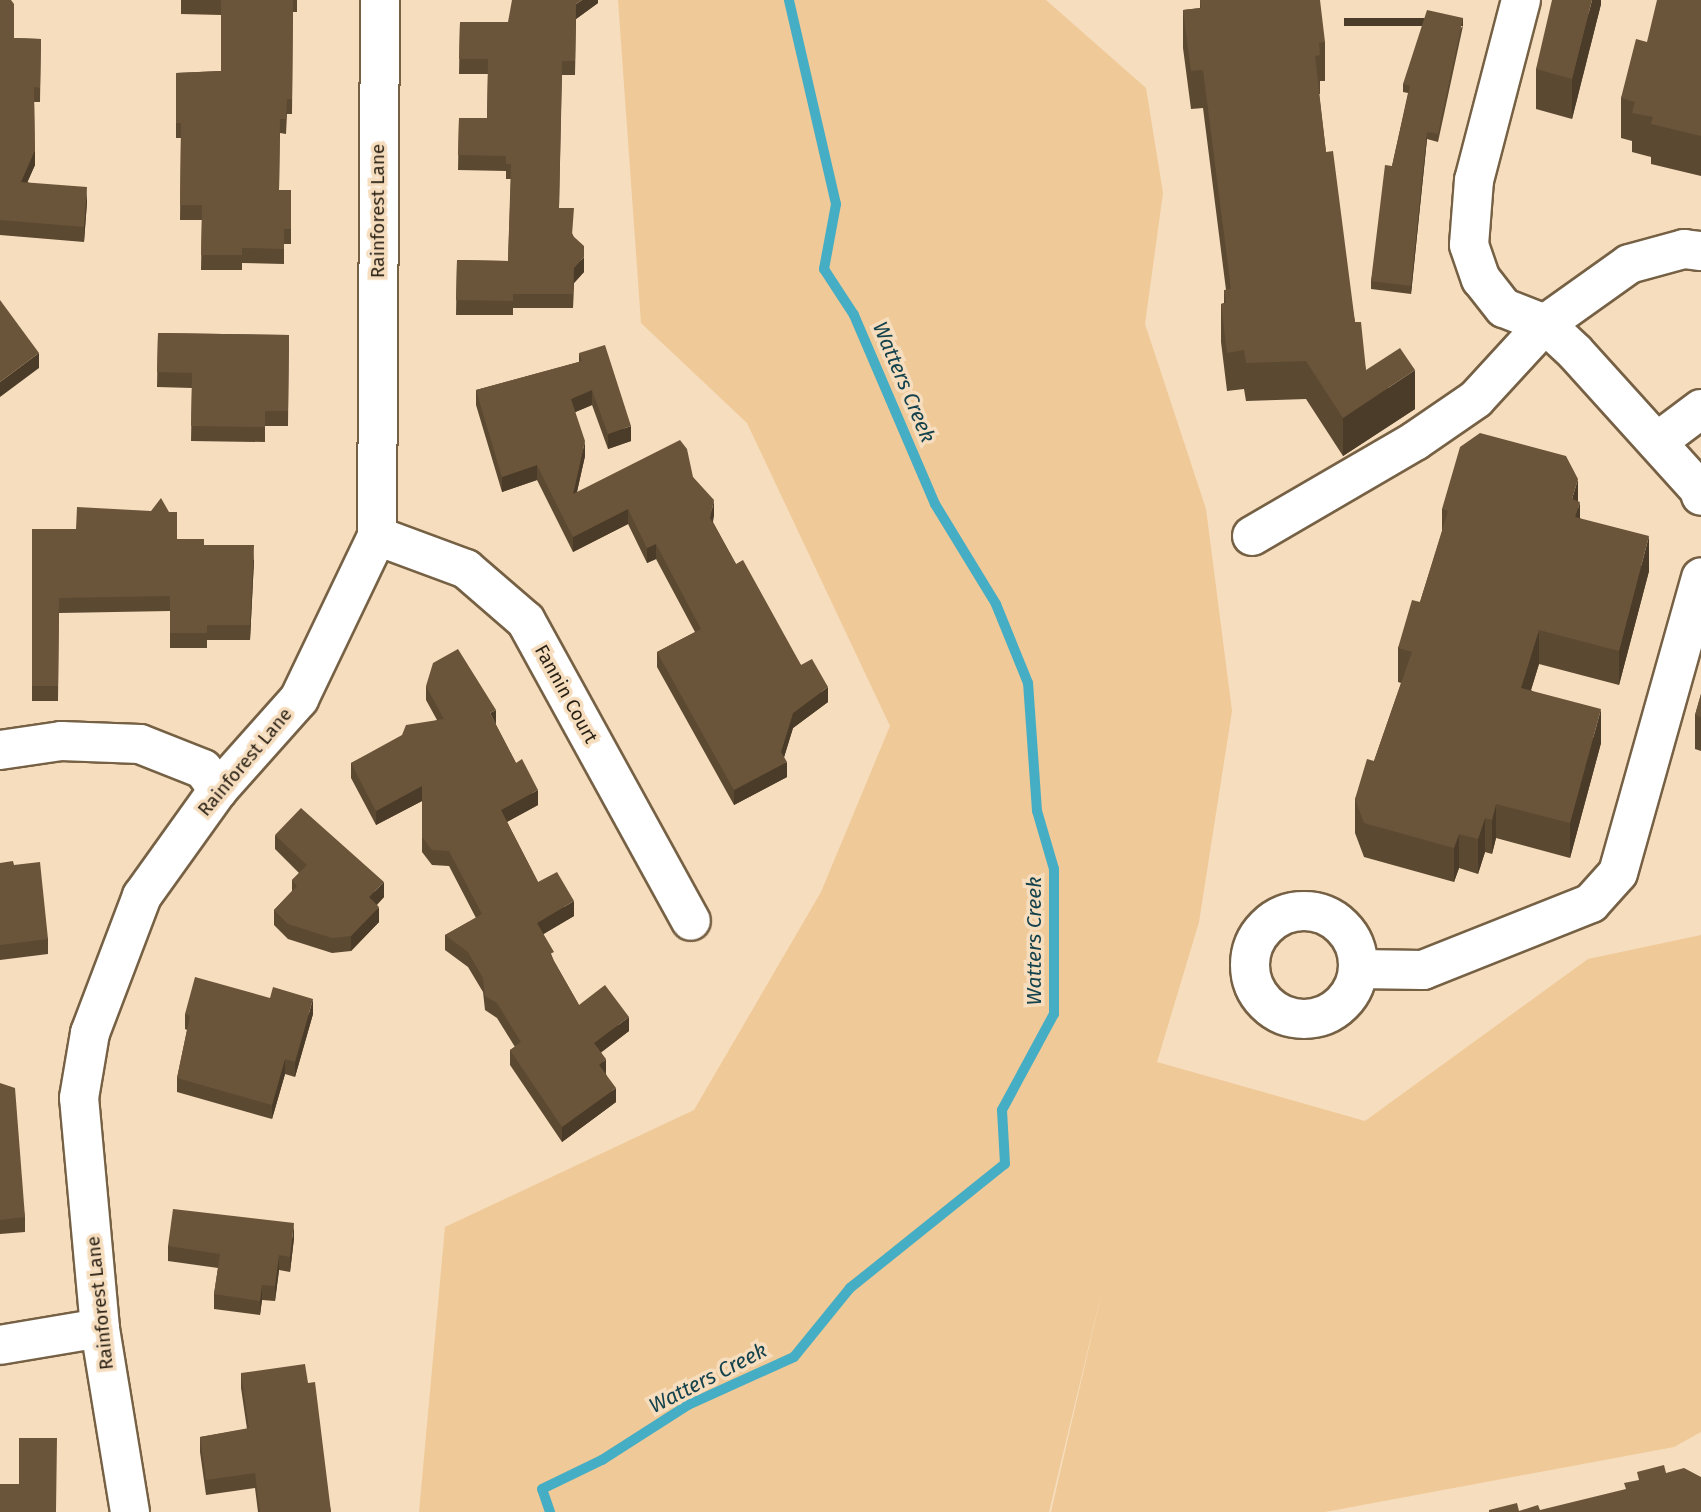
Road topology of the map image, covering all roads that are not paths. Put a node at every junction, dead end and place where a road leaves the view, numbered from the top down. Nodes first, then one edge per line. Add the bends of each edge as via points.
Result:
1 (380, 0) edge
2 (1521, 0) edge
3 (1701, 251) edge
4 (1545, 324) junction
5 (1701, 409) edge
6 (1657, 442) junction
7 (1701, 496) edge
8 (377, 536) junction
9 (1252, 536) dead end
10 (1701, 577) edge
11 (0, 750) edge
12 (218, 790) junction
13 (691, 920) dead end
14 (1358, 969) dead end
15 (100, 1328) junction
16 (0, 1345) edge
17 (130, 1512) edge

1 - 8 street, Rainforest Lane
2 - 4 street via 1474,180 1469,245 1481,279 1504,308
3 - 4 street via 1684,249 1629,264
4 - 6 street
4 - 9 street via 1476,399 1415,441
5 - 6 street
6 - 7 street
8 - 12 street, Rainforest Lane via 299,699
8 - 13 street, Fannin Court via 466,569 526,621
10 - 14 street via 1618,873 1591,903 1423,970
11 - 12 street via 61,741 140,744 204,769
12 - 15 street, Rainforest Lane via 142,896 90,1033 79,1098
15 - 16 street
15 - 17 street, Rainforest Lane

